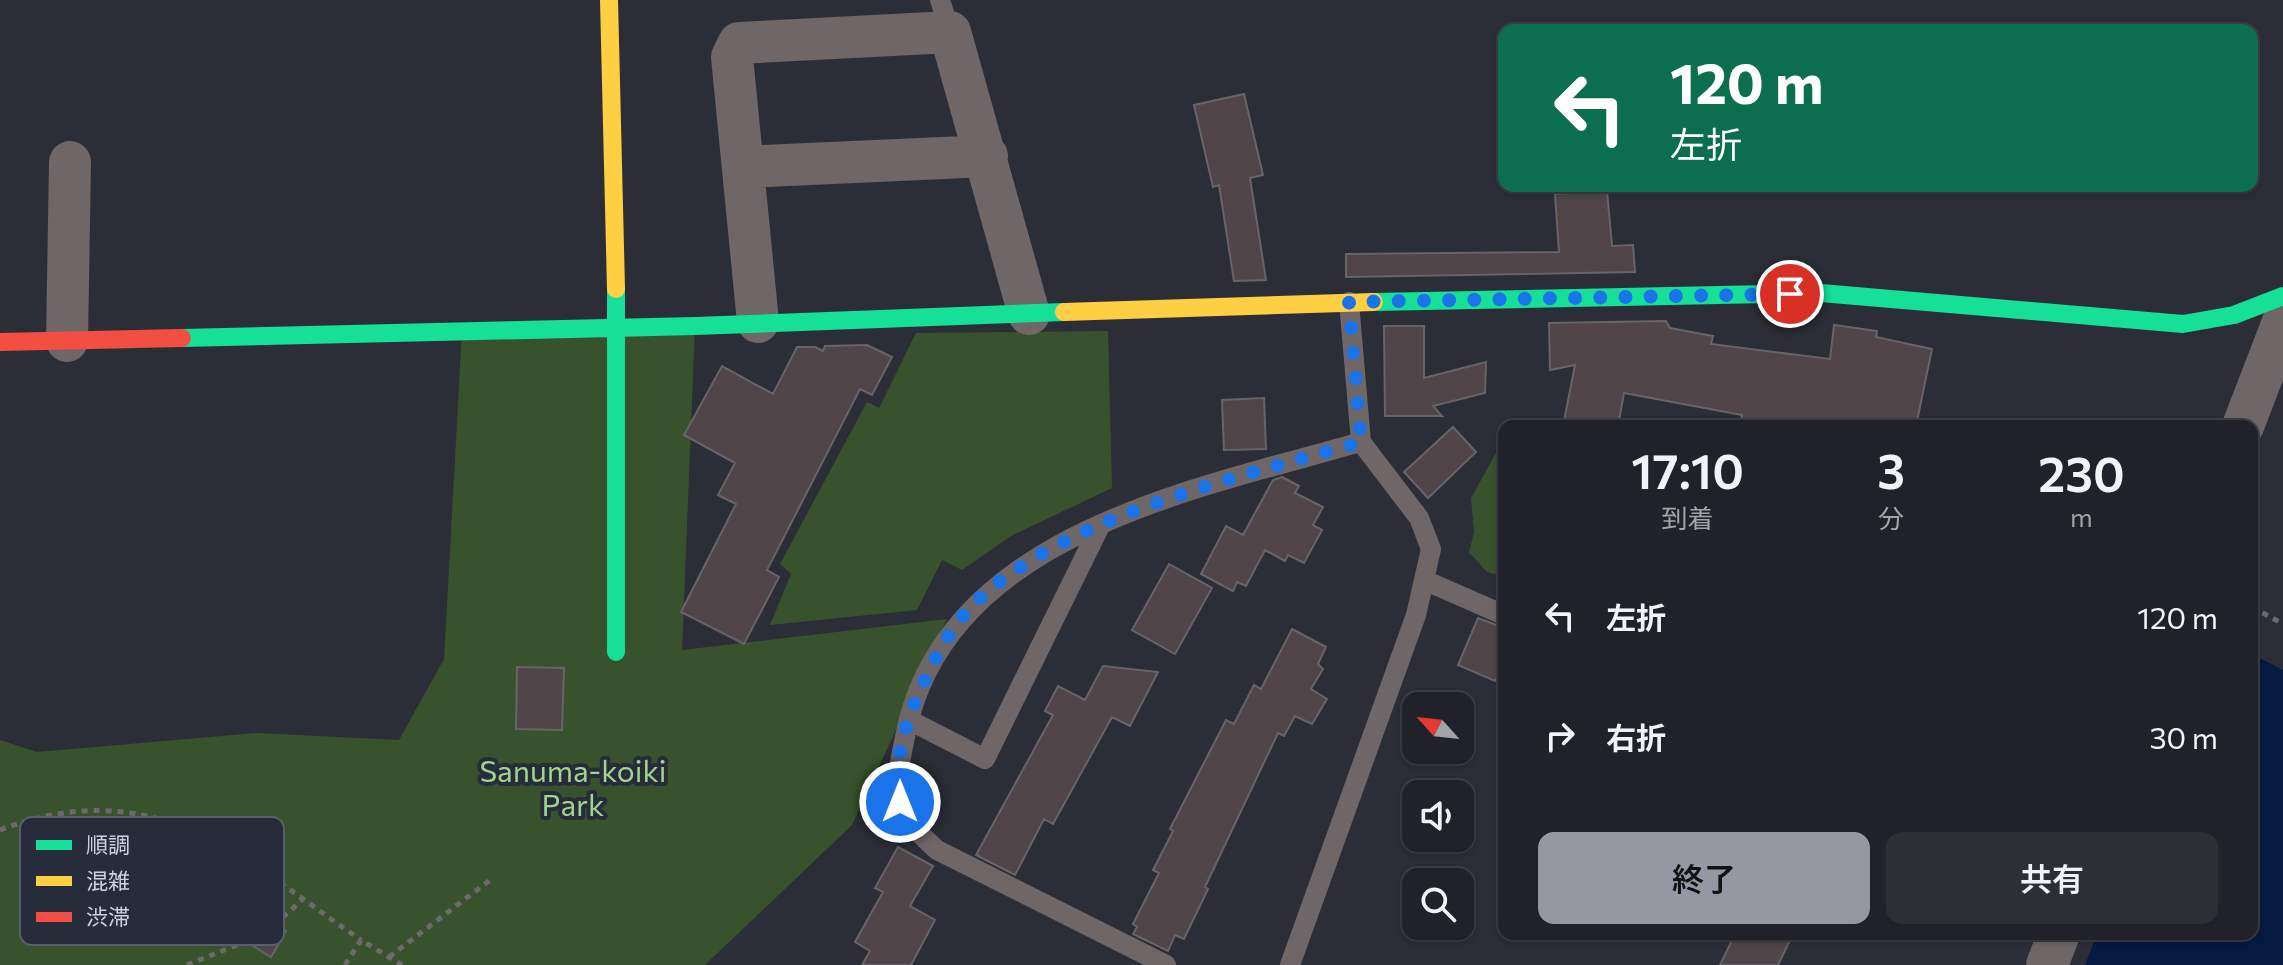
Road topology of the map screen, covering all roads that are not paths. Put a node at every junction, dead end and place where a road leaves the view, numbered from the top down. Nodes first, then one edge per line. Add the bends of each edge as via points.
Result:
1 (609, 0) edge
2 (945, 16) edge
3 (987, 156) junction
4 (70, 162) dead end
5 (743, 167) junction
6 (1349, 302) junction
7 (2282, 306) edge
8 (1029, 314) junction
9 (758, 322) junction
10 (617, 327) junction
11 (67, 341) junction
12 (0, 342) edge
13 (2245, 420) edge
14 (1361, 442) junction
15 (1099, 528) junction
16 (1424, 580) junction
17 (1498, 612) edge
18 (616, 652) dead end
19 (909, 720) junction
20 (2057, 940) edge
21 (1166, 965) edge
22 (1290, 965) edge
23 (2047, 965) edge

1 - 10 street
2 - 3 street
2 - 5 street via 739,43 732,57
3 - 5 street
3 - 8 street
4 - 11 street
5 - 9 street
6 - 7 street via 1821,293 2183,324
6 - 8 street
6 - 14 lane
7 - 13 street
8 - 9 street
9 - 10 street
10 - 11 street
10 - 18 street
11 - 12 street
14 - 15 lane via 1182,494
14 - 16 lane via 1419,518 1431,549
15 - 19 lane via 1050,547 978,599 943,642
15 - 19 lane via 985,759
16 - 17 lane
16 - 22 lane
19 - 21 lane via 895,786 905,817 918,833 937,850
20 - 23 street

